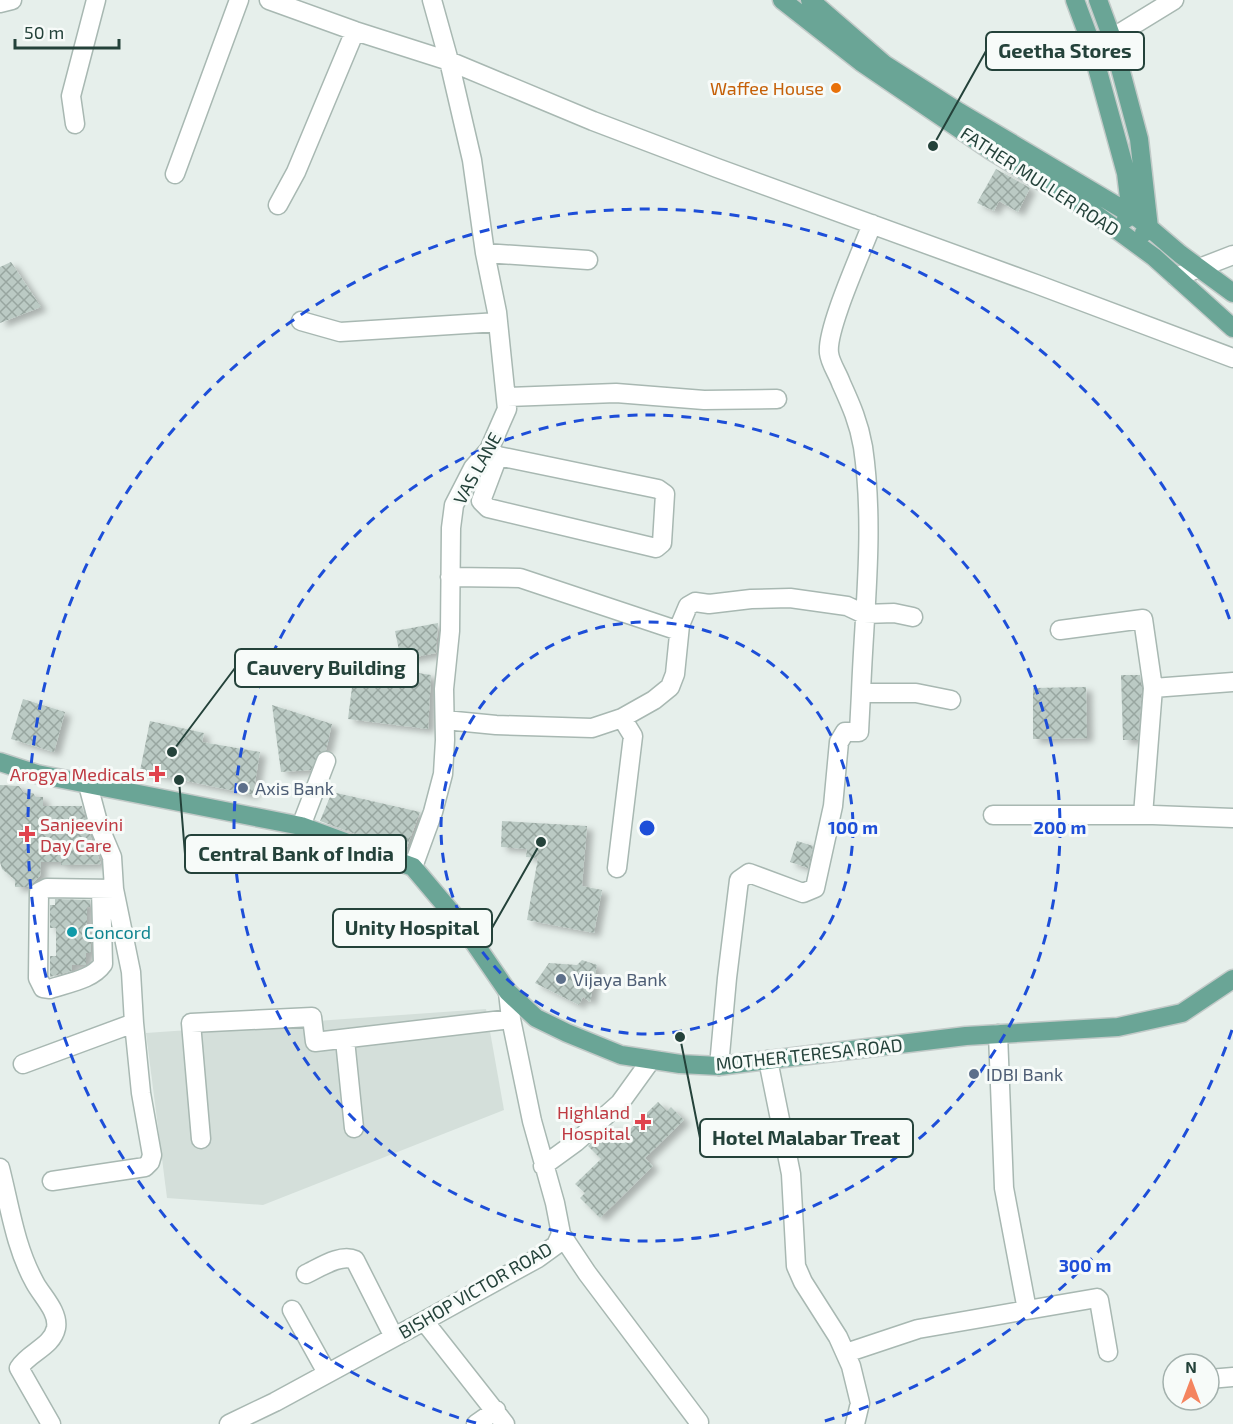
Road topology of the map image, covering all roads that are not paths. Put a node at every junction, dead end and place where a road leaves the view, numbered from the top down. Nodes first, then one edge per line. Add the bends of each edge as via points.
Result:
1 (12, 0) edge
2 (96, 0) edge
3 (240, 0) edge
4 (270, 0) edge
5 (432, 0) edge
6 (782, 0) edge
7 (810, 0) edge
8 (1075, 0) edge
9 (1098, 0) edge
10 (1174, 0) edge
11 (0, 3) edge
12 (355, 31) junction
13 (1112, 38) junction
14 (1091, 43) junction
15 (449, 61) junction
16 (75, 124) dead end
17 (175, 174) dead end
18 (278, 205) dead end
19 (1131, 214) junction
20 (872, 224) junction
21 (1149, 228) junction
22 (1118, 230) junction
23 (1135, 243) junction
24 (485, 253) junction
25 (1233, 255) edge
26 (588, 260) dead end
27 (1200, 268) junction
28 (1176, 277) junction
29 (1233, 293) edge
30 (301, 321) dead end
31 (498, 322) junction
32 (1233, 328) edge
33 (1233, 358) edge
34 (507, 397) junction
35 (777, 399) dead end
36 (493, 453) junction
37 (450, 577) junction
38 (864, 614) junction
39 (914, 617) dead end
40 (1060, 630) dead end
41 (679, 631) junction
42 (1233, 682) edge
43 (1153, 688) junction
44 (861, 693) junction
45 (951, 700) dead end
46 (622, 718) junction
47 (445, 720) junction
48 (326, 761) dead end
49 (0, 762) edge
50 (88, 785) junction
51 (1143, 814) junction
52 (993, 815) dead end
53 (1233, 818) edge
54 (301, 826) junction
55 (413, 867) junction
56 (616, 868) dead end
57 (108, 889) junction
58 (1233, 979) edge
59 (508, 992) junction
60 (511, 1020) junction
61 (134, 1023) junction
62 (998, 1034) junction
63 (345, 1040) junction
64 (651, 1060) junction
65 (768, 1060) junction
66 (23, 1064) dead end
67 (719, 1066) junction
68 (354, 1128) dead end
69 (201, 1139) dead end
70 (543, 1166) junction
71 (0, 1168) edge
72 (52, 1181) dead end
73 (561, 1234) junction
74 (306, 1274) dead end
75 (292, 1310) dead end
76 (1027, 1310) junction
77 (424, 1322) junction
78 (394, 1337) junction
79 (1108, 1352) dead end
80 (846, 1353) junction
81 (327, 1373) junction
82 (501, 1417) edge
83 (699, 1422) dead end
84 (51, 1424) edge
85 (228, 1424) edge
86 (476, 1424) edge
87 (855, 1424) edge

1 - 11 street
2 - 16 street via 71,96
3 - 17 street
4 - 12 street
5 - 15 street, VAS LANE
6 - 22 main road, FATHER MULLER ROAD via 861,62
7 - 19 main road via 884,64
8 - 14 main road
9 - 13 main road
10 - 13 street
12 - 15 street
12 - 18 street via 296,172
13 - 14 street
13 - 21 main road via 1139,139
14 - 19 main road via 1126,173
15 - 20 street via 593,121
15 - 24 street, VAS LANE via 472,160
19 - 21 main road
19 - 22 main road
20 - 33 street
20 - 38 street via 831,333 829,354 858,421 863,450 869,522
21 - 23 main road
21 - 27 main road
22 - 23 main road, FATHER MULLER ROAD
23 - 28 main road, FATHER MULLER ROAD
24 - 26 street
24 - 31 street, VAS LANE
25 - 27 street
27 - 28 street
27 - 29 main road
28 - 32 main road, FATHER MULLER ROAD
30 - 31 street via 340,332
31 - 34 street, VAS LANE
34 - 35 street via 616,393 704,400
34 - 36 street, VAS LANE
36 - 36 street via 658,489 665,494 662,543 656,548 488,508 481,501
36 - 37 street, VAS LANE via 473,468 454,505
37 - 41 street via 520,578
37 - 47 street, VAS LANE
38 - 39 street
38 - 41 street via 847,606 790,598 695,602 684,612
38 - 44 street
40 - 43 street via 1143,619
41 - 46 street via 670,687
42 - 43 street
43 - 51 street
44 - 45 street via 915,693
44 - 67 street via 859,732 845,732 839,742 833,806 815,888 803,892 749,873 739,880
46 - 47 street via 592,728
46 - 56 street via 633,736
47 - 55 street, VAS LANE via 443,774
48 - 54 street
49 - 50 main road
50 - 54 main road
50 - 57 street via 111,857
51 - 52 street
51 - 53 street
54 - 55 main road
55 - 59 main road, MOTHER TERESA ROAD via 462,926
57 - 57 street via 103,964 90,975 43,988 38,978 39,892 47,888
57 - 61 street via 131,972
58 - 62 main road, MOTHER TERESA ROAD via 1182,1013 1118,1027
59 - 60 street, BISHOP VICTOR ROAD
59 - 64 main road, MOTHER TERESA ROAD via 536,1018 567,1033 621,1055
60 - 63 street
60 - 70 street, BISHOP VICTOR ROAD
61 - 66 street
61 - 72 street via 150,1162 145,1167
62 - 65 main road, MOTHER TERESA ROAD
62 - 76 street via 1004,1188
63 - 68 street
63 - 69 street via 315,1042 312,1017 191,1023
64 - 67 main road, MOTHER TERESA ROAD
64 - 70 street via 620,1102
65 - 67 main road, MOTHER TERESA ROAD
65 - 80 street via 790,1174 796,1266
70 - 73 street, BISHOP VICTOR ROAD
71 - 84 street via 18,1246 57,1326 52,1339 24,1360 20,1368
73 - 77 street, BISHOP VICTOR ROAD via 556,1245 538,1258
73 - 83 street
74 - 78 street via 341,1259 355,1260
75 - 81 street
76 - 79 street via 1097,1298
76 - 80 street via 918,1329
77 - 78 street, BISHOP VICTOR ROAD
77 - 82 street
78 - 81 street, BISHOP VICTOR ROAD
80 - 87 street via 859,1396
81 - 85 street, BISHOP VICTOR ROAD
82 - 86 street

